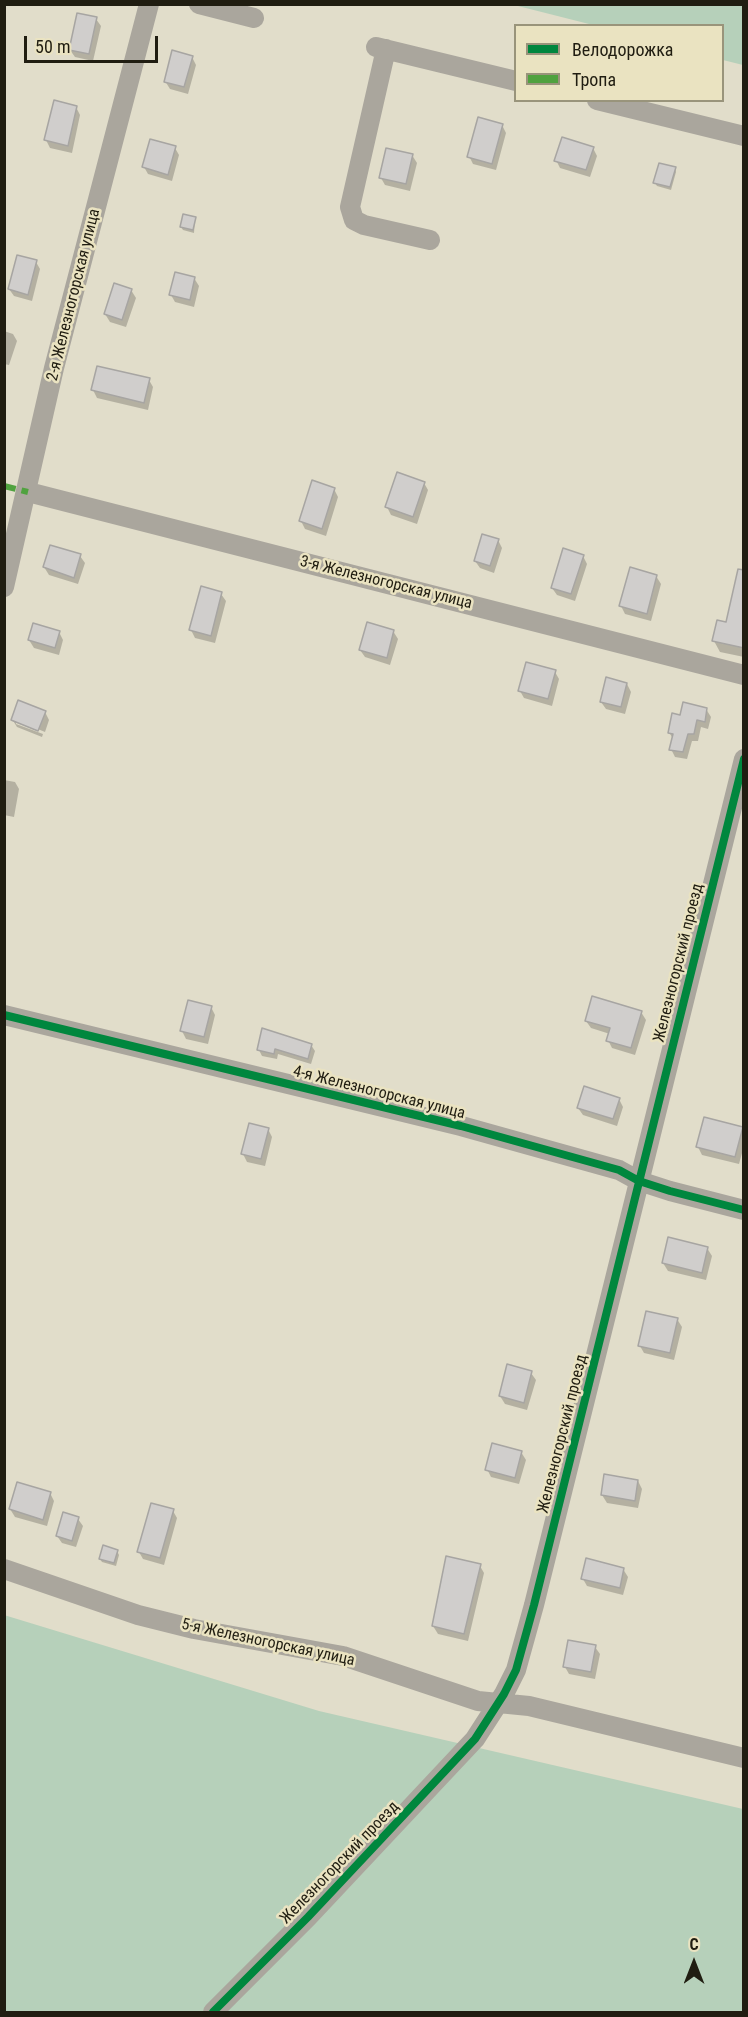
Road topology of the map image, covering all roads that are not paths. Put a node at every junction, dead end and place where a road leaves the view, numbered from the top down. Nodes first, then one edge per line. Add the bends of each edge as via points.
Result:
1 (149, 4) edge
2 (199, 4) edge
3 (254, 18) dead end
4 (514, 81) edge
5 (605, 102) edge
6 (744, 136) edge
7 (430, 240) dead end
8 (28, 492) junction
9 (4, 586) edge
10 (744, 675) edge
11 (744, 759) edge
12 (4, 1015) edge
13 (639, 1181) junction
14 (744, 1210) edge
15 (4, 1569) edge
16 (496, 1705) junction
17 (744, 1758) edge
18 (213, 2013) edge

1 - 8 street, 2-я Железногорская улица via 54,368
2 - 3 street
4 - 7 street via 381,48 350,207 354,220 364,225
5 - 6 street
8 - 9 street, 2-я Железногорская улица
8 - 10 street, 3-я Железногорская улица
11 - 13 street, Железногорский проезд
12 - 13 street, 4-я Железногорская улица via 461,1126 619,1170
13 - 14 street, 4-я Железногорская улица
13 - 16 street, Железногорский проезд via 534,1605 516,1670
15 - 16 street, 5-я Железногорская улица via 138,1615 343,1656
16 - 17 street, 5-я Железногорская улица via 529,1706
16 - 18 street, Железногорский проезд via 476,1739 455,1762

